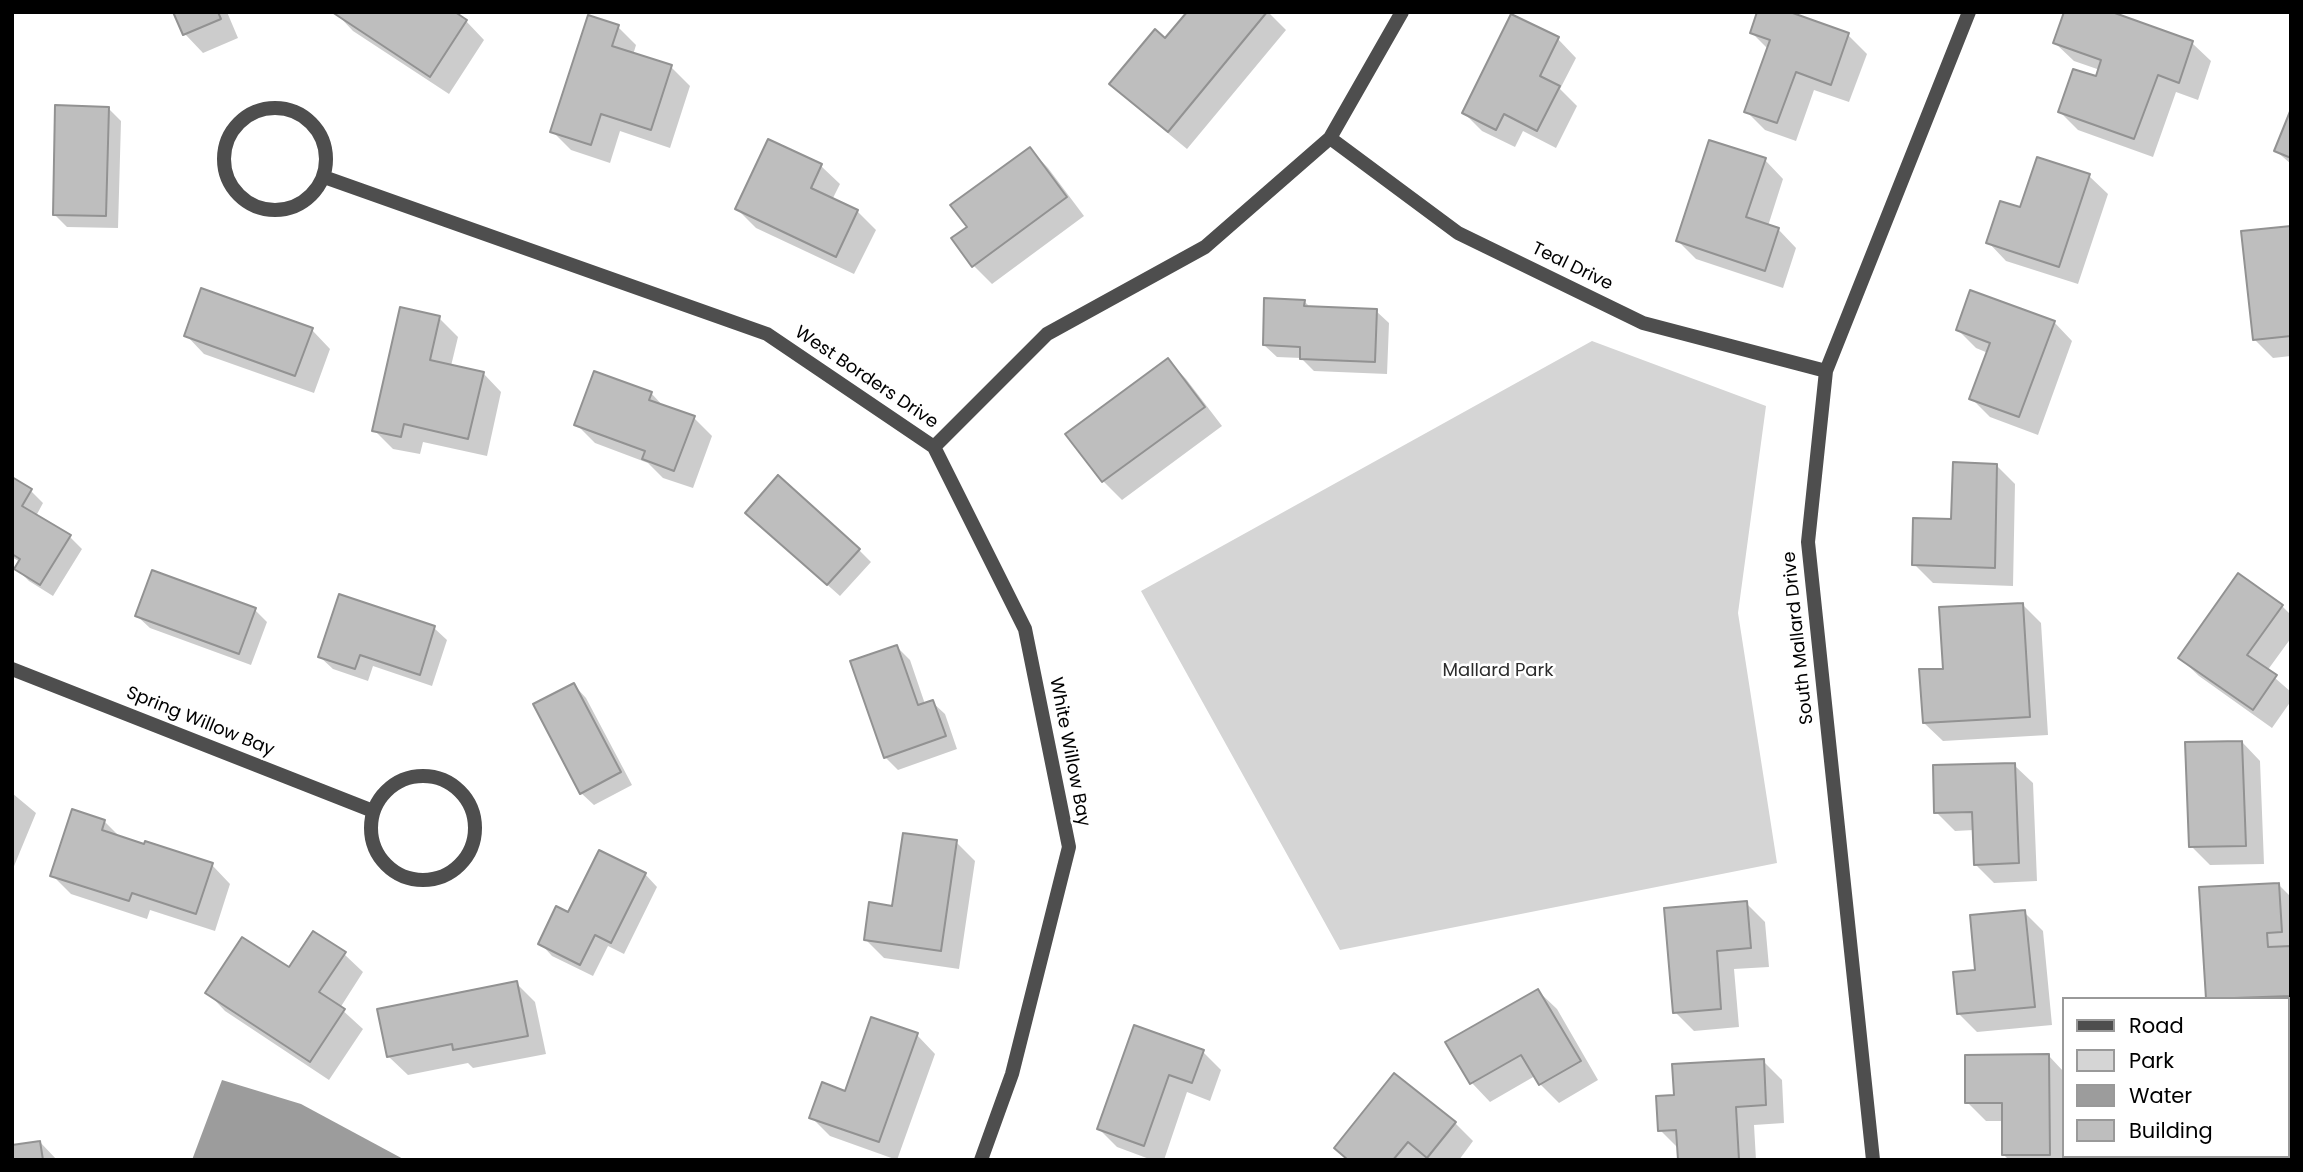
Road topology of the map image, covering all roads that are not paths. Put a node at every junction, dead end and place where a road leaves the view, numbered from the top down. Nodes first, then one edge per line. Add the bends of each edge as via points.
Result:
1 (1402, 12) edge
2 (1969, 12) edge
3 (1330, 138) junction
4 (324, 177) junction
5 (1826, 372) junction
6 (934, 447) junction
7 (12, 668) edge
8 (373, 811) junction
9 (981, 1160) edge
10 (1873, 1160) edge

1 - 3 street, West Borders Drive
2 - 5 street, South Mallard Drive
3 - 5 street, Teal Drive via 1458,233 1643,323
3 - 6 street, West Borders Drive via 1205,247 1047,334
4 - 4 street via 327,156 322,137 310,120 292,110 252,111 236,123 226,141 227,181 257,208 277,211 297,206 314,194
4 - 6 street, West Borders Drive via 767,334
5 - 10 street, South Mallard Drive via 1808,542
6 - 9 street, White Willow Bay via 1025,629 1069,847 1012,1073
7 - 8 street, Spring Willow Bay
8 - 8 street via 371,832 376,852 389,868 407,878 427,880 447,874 464,862 473,844 476,823 470,804 457,788 439,777 399,781 383,793

